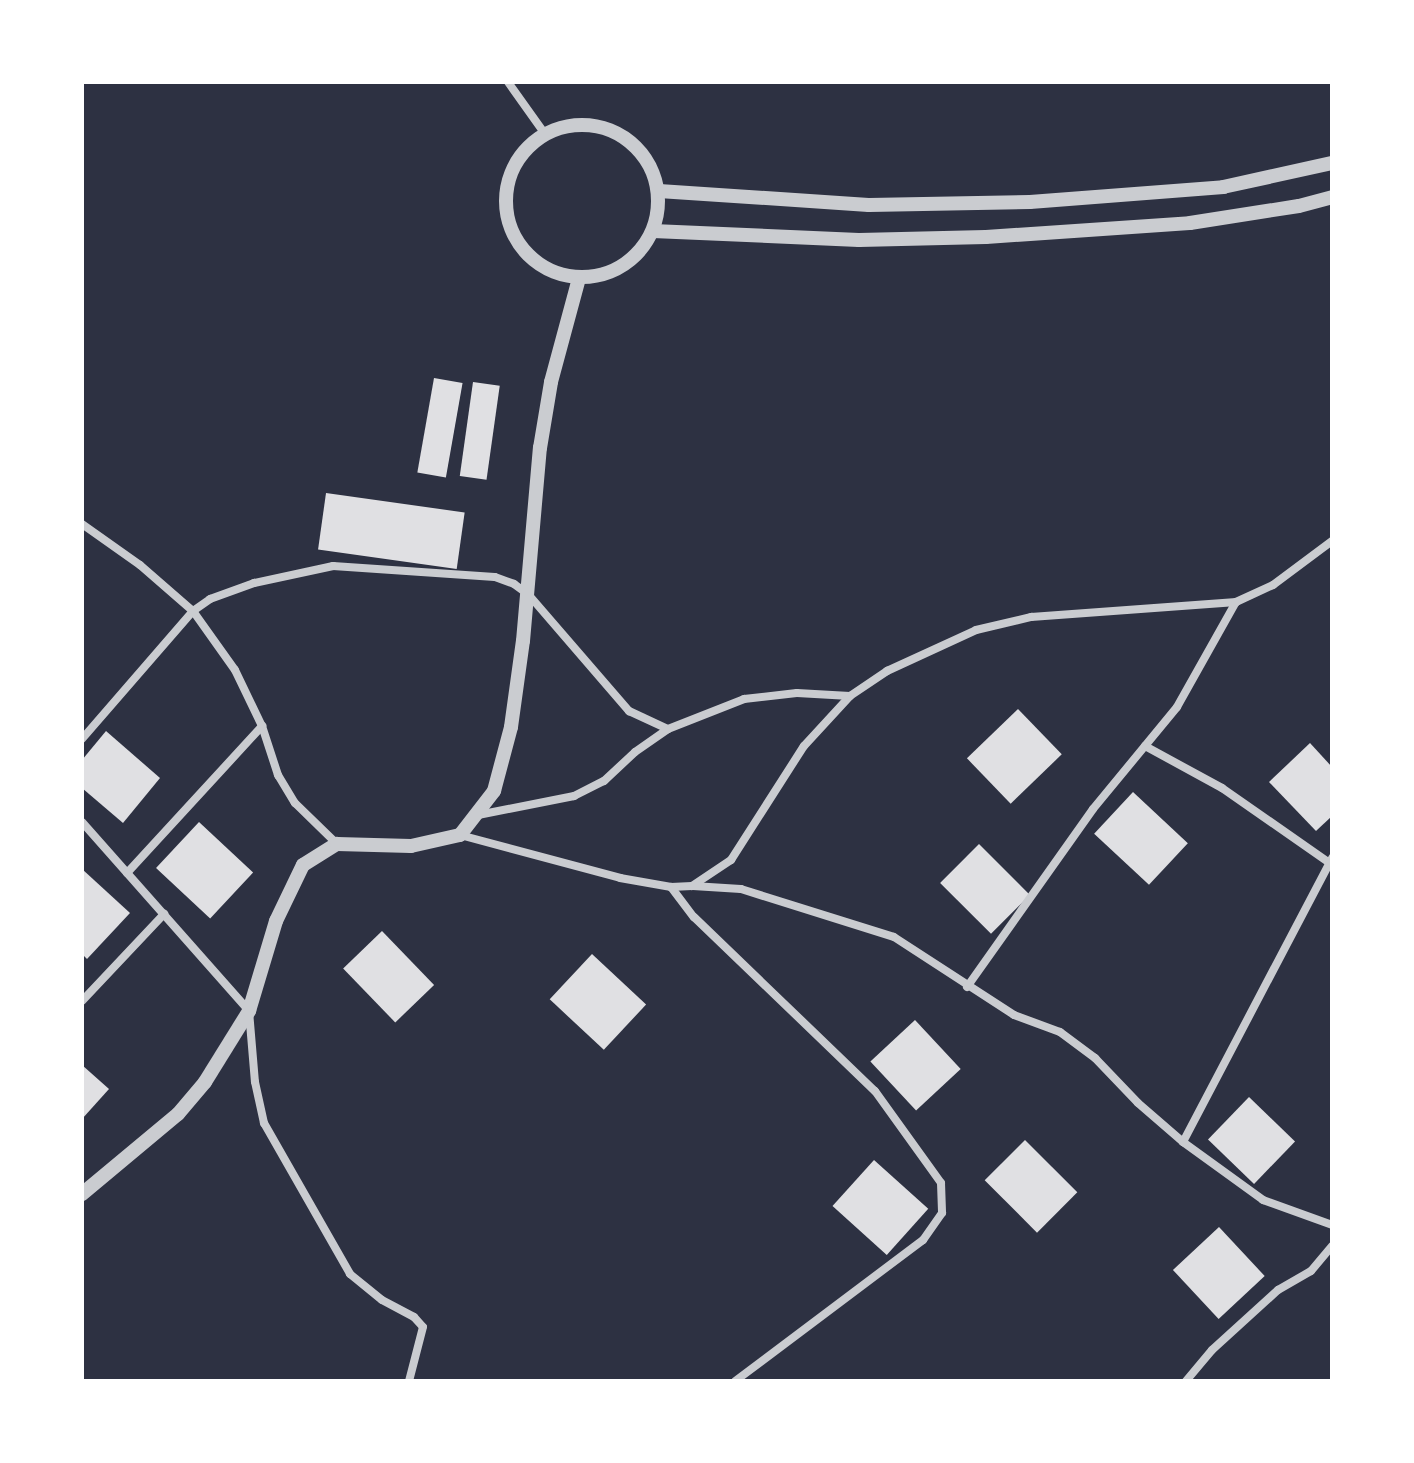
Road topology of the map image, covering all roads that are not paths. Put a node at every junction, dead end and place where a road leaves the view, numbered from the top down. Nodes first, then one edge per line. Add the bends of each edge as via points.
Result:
1 (508, 82) edge
2 (545, 134) junction
3 (1332, 163) edge
4 (659, 191) junction
5 (1332, 197) edge
6 (653, 231) junction
7 (579, 278) junction
8 (82, 524) edge
9 (1332, 541) edge
10 (528, 594) junction
11 (1236, 602) junction
12 (193, 611) junction
13 (850, 696) junction
14 (262, 726) junction
15 (668, 729) junction
16 (82, 739) edge
17 (1145, 746) junction
18 (478, 815) junction
19 (82, 822) edge
20 (460, 835) junction
21 (337, 844) junction
22 (1330, 860) edge
23 (127, 873) junction
24 (692, 886) junction
25 (671, 887) junction
26 (164, 914) junction
27 (967, 987) junction
28 (82, 1001) edge
29 (249, 1011) junction
30 (1183, 1142) junction
31 (82, 1194) edge
32 (1332, 1225) edge
33 (1332, 1246) edge
34 (409, 1381) edge
35 (735, 1381) edge
36 (1186, 1381) edge

1 - 2 street
2 - 4 street via 593,125 617,132 644,157
2 - 7 street via 523,153 509,177 505,206 512,234 528,257 552,273
3 - 4 street via 1223,187 1030,202 869,205
4 - 6 street
5 - 6 street via 1190,223 986,237 859,240
6 - 7 street via 633,259 608,274
7 - 10 street via 548,395
8 - 12 street
9 - 11 street via 1273,585
10 - 12 street via 495,577 333,566 254,583
10 - 15 street via 629,711
10 - 18 street via 511,727 494,791
11 - 13 street via 1031,617 976,630 899,665
11 - 17 street via 1177,707
12 - 14 street via 235,670
12 - 16 street
13 - 15 street via 797,693 744,699
13 - 24 street via 796,757 731,860
14 - 21 street via 278,775 295,803
14 - 23 street
15 - 18 street via 604,781 574,796
17 - 22 street via 1222,788
17 - 27 street via 1093,809
18 - 20 street
19 - 23 street
20 - 21 street via 411,846
20 - 25 street
21 - 29 street via 303,865 291,885
22 - 30 street
23 - 26 street
24 - 25 street
24 - 27 street via 741,889 894,937
25 - 35 street via 694,917 875,1091 941,1183 942,1213 923,1240
26 - 28 street
26 - 29 street
27 - 30 street via 1014,1015 1060,1032
29 - 31 street via 205,1082 178,1114
29 - 34 street via 264,1123 350,1274 423,1327
30 - 32 street via 1263,1200
33 - 36 street via 1311,1271 1278,1290 1212,1350

